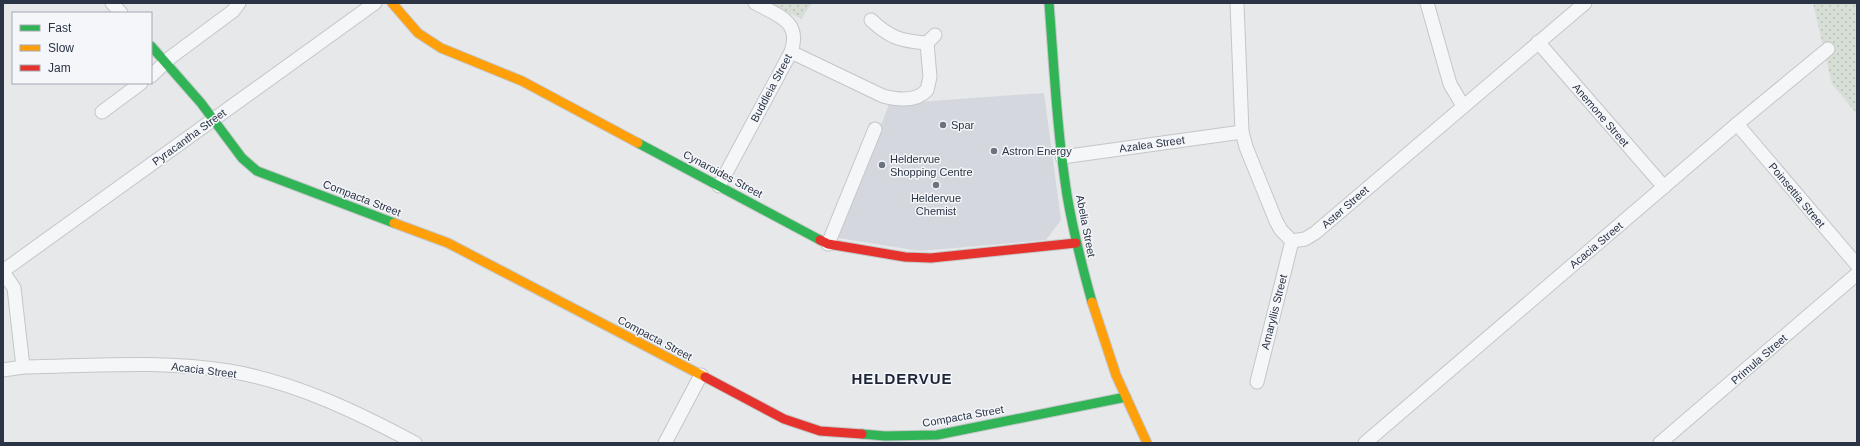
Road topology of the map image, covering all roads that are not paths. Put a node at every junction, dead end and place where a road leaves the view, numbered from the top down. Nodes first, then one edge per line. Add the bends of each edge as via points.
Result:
1 (112, 3) edge
2 (239, 3) edge
3 (375, 3) edge
4 (392, 3) edge
5 (755, 3) edge
6 (1049, 3) edge
7 (1237, 3) edge
8 (1427, 3) edge
9 (1585, 3) edge
10 (120, 12) edge
11 (871, 20) dead end
12 (1538, 42) junction
13 (152, 47) edge
14 (1828, 49) dead end
15 (791, 52) junction
16 (166, 63) junction
17 (152, 75) edge
18 (140, 84) edge
19 (1463, 106) junction
20 (102, 112) dead end
21 (214, 119) junction
22 (1737, 124) junction
23 (876, 129) dead end
24 (1242, 132) junction
25 (1062, 157) junction
26 (718, 186) junction
27 (1664, 187) junction
28 (1292, 241) junction
29 (1076, 243) junction
30 (828, 244) junction
31 (1857, 265) edge
32 (3, 272) edge
33 (1857, 274) edge
34 (23, 367) junction
35 (3, 370) edge
36 (701, 375) junction
37 (1256, 382) dead end
38 (1126, 397) junction
39 (939, 439) edge
40 (415, 443) edge
41 (665, 443) edge
42 (1147, 443) edge
43 (1365, 443) edge
44 (1660, 443) edge

1 - 10 street
2 - 16 street via 234,11
3 - 21 street, Pyracantha Street
4 - 26 street, Cynaroides Street via 418,33 441,48 522,81
5 - 15 street, Buddleia Street via 789,22 794,38
6 - 25 street, Abelia Street
7 - 24 street
8 - 19 street via 1450,84
9 - 12 street, Aster Street
11 - 15 street via 889,36 900,40 931,39 929,85 924,94 908,99 883,96
12 - 19 street, Aster Street
12 - 27 street, Anemone Street
13 - 16 street, Compacta Street
14 - 22 street, Acacia Street
15 - 26 street, Buddleia Street
16 - 17 street
16 - 21 street, Compacta Street
18 - 20 street
19 - 28 street, Aster Street via 1315,233 1305,239
21 - 32 street, Pyracantha Street
21 - 36 street, Compacta Street via 235,151 257,171 448,243
22 - 27 street, Acacia Street
22 - 31 street, Poinsettia Street
23 - 30 street
24 - 25 street, Azalea Street
24 - 28 street via 1276,222
25 - 29 street, Abelia Street
26 - 30 street, Cynaroides Street
27 - 43 street, Acacia Street
28 - 37 street, Amaryllis Street
29 - 30 street, Cynaroides Street via 931,258 905,257
29 - 38 street, Abelia Street via 1104,342
32 - 34 street via 14,288
33 - 44 street, Primula Street
34 - 35 street, Acacia Street
34 - 40 street, Acacia Street via 157,364 229,372 297,389 363,416
36 - 39 street, Compacta Street via 784,419 820,431
36 - 41 street
38 - 39 street, Compacta Street
38 - 42 street, Abelia Street

